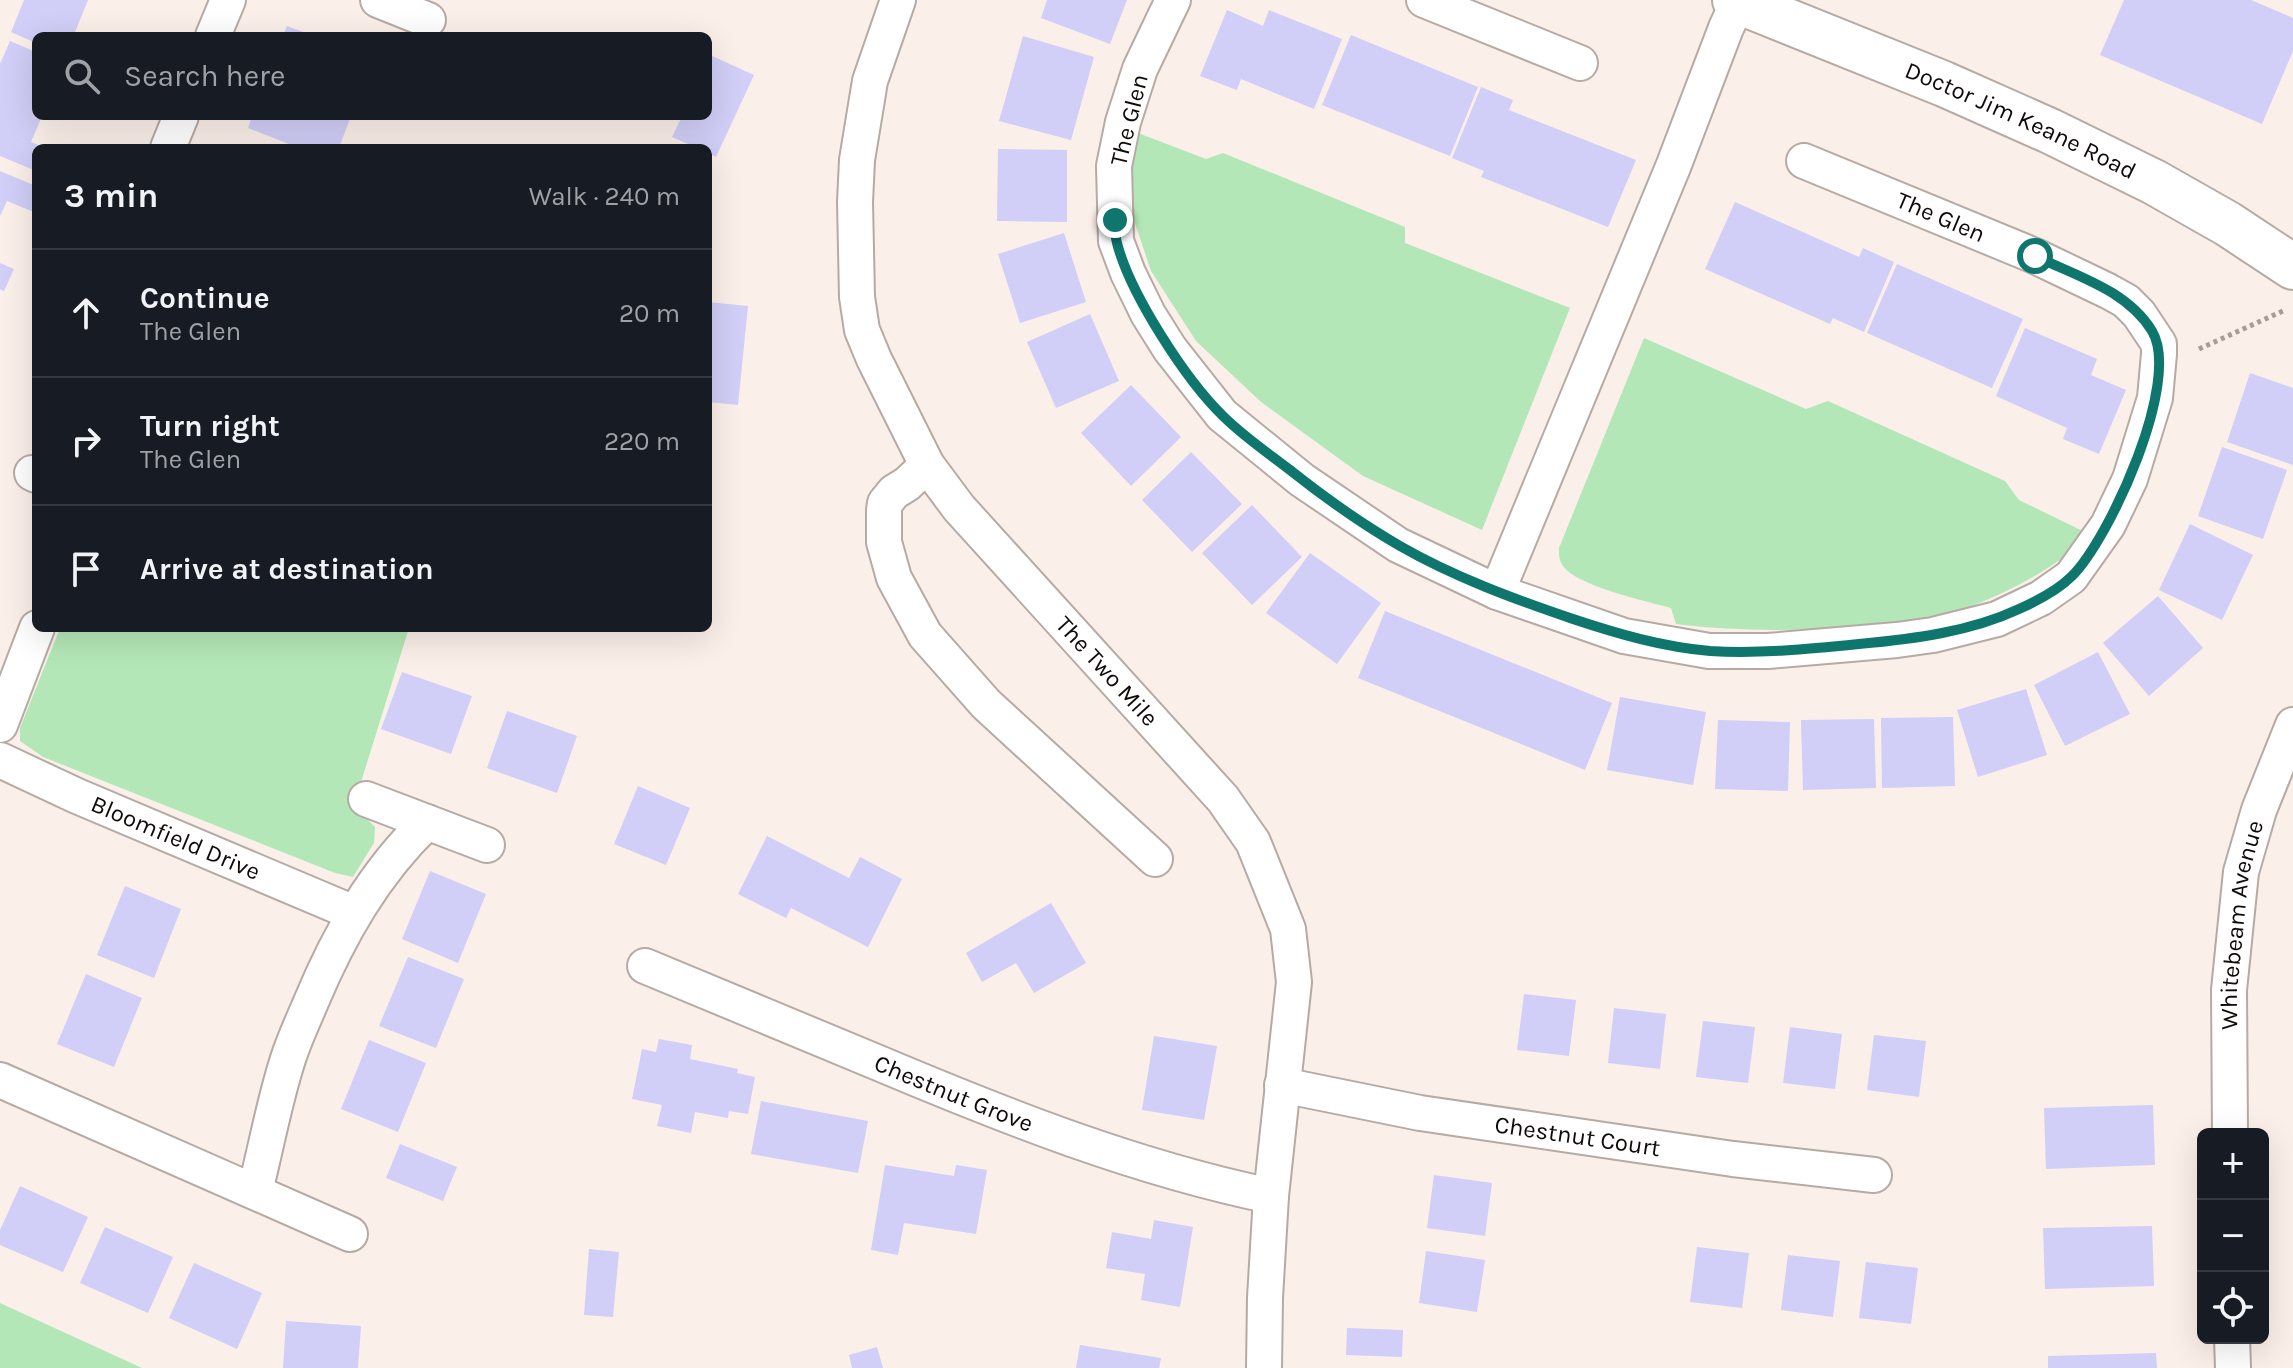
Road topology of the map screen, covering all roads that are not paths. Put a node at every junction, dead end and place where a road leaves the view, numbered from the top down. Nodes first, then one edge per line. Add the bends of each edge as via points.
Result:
1 (228, 0) edge
2 (378, 0) edge
3 (898, 0) edge
4 (1173, 0) edge
5 (1424, 0) edge
6 (1737, 1) edge
7 (428, 20) dead end
8 (215, 32) edge
9 (1580, 63) dead end
10 (179, 120) edge
11 (170, 144) edge
12 (1804, 161) dead end
13 (2293, 267) edge
14 (927, 465) junction
15 (1497, 592) junction
16 (35, 632) edge
17 (0, 725) edge
18 (2293, 725) edge
19 (0, 760) edge
20 (366, 799) dead end
21 (427, 822) junction
22 (487, 845) dead end
23 (1155, 859) dead end
24 (354, 913) junction
25 (645, 966) dead end
26 (0, 1080) edge
27 (1282, 1085) junction
28 (2230, 1128) edge
29 (1874, 1175) dead end
30 (255, 1191) junction
31 (1271, 1196) junction
32 (350, 1234) dead end
33 (2232, 1344) edge
34 (1264, 1368) edge
35 (2233, 1368) edge

1 - 8 street
2 - 7 street
3 - 14 street, The Two Mile via 870,81 857,160 857,297 874,359
4 - 15 street, The Glen via 1140,69 1114,166 1116,241 1148,314 1222,415 1302,480 1398,545
5 - 9 street
6 - 13 street, Doctor Jim Keane Road via 2050,131 2154,182
6 - 15 street
10 - 11 street
12 - 15 street, The Glen via 2108,291 2139,314 2159,344 2155,398 2130,479 2108,525 2071,577 1997,619 1933,635 1768,651 1709,651 1624,636
14 - 23 street via 894,492 884,510 884,542 894,578 925,635 986,704
14 - 27 street, The Two Mile via 1000,555 1223,799 1253,842 1288,929 1294,982
16 - 17 street
18 - 28 street, Whitebeam Avenue via 2241,872 2229,990
19 - 24 street, Bloomfield Drive
20 - 21 street
21 - 22 street
21 - 24 street
24 - 30 street via 328,960 288,1059
25 - 31 street, Chestnut Grove via 997,1112 1104,1150
26 - 30 street
27 - 29 street, Chestnut Court via 1420,1113
27 - 31 street, The Two Mile
30 - 32 street
31 - 34 street, The Two Mile
33 - 35 street

